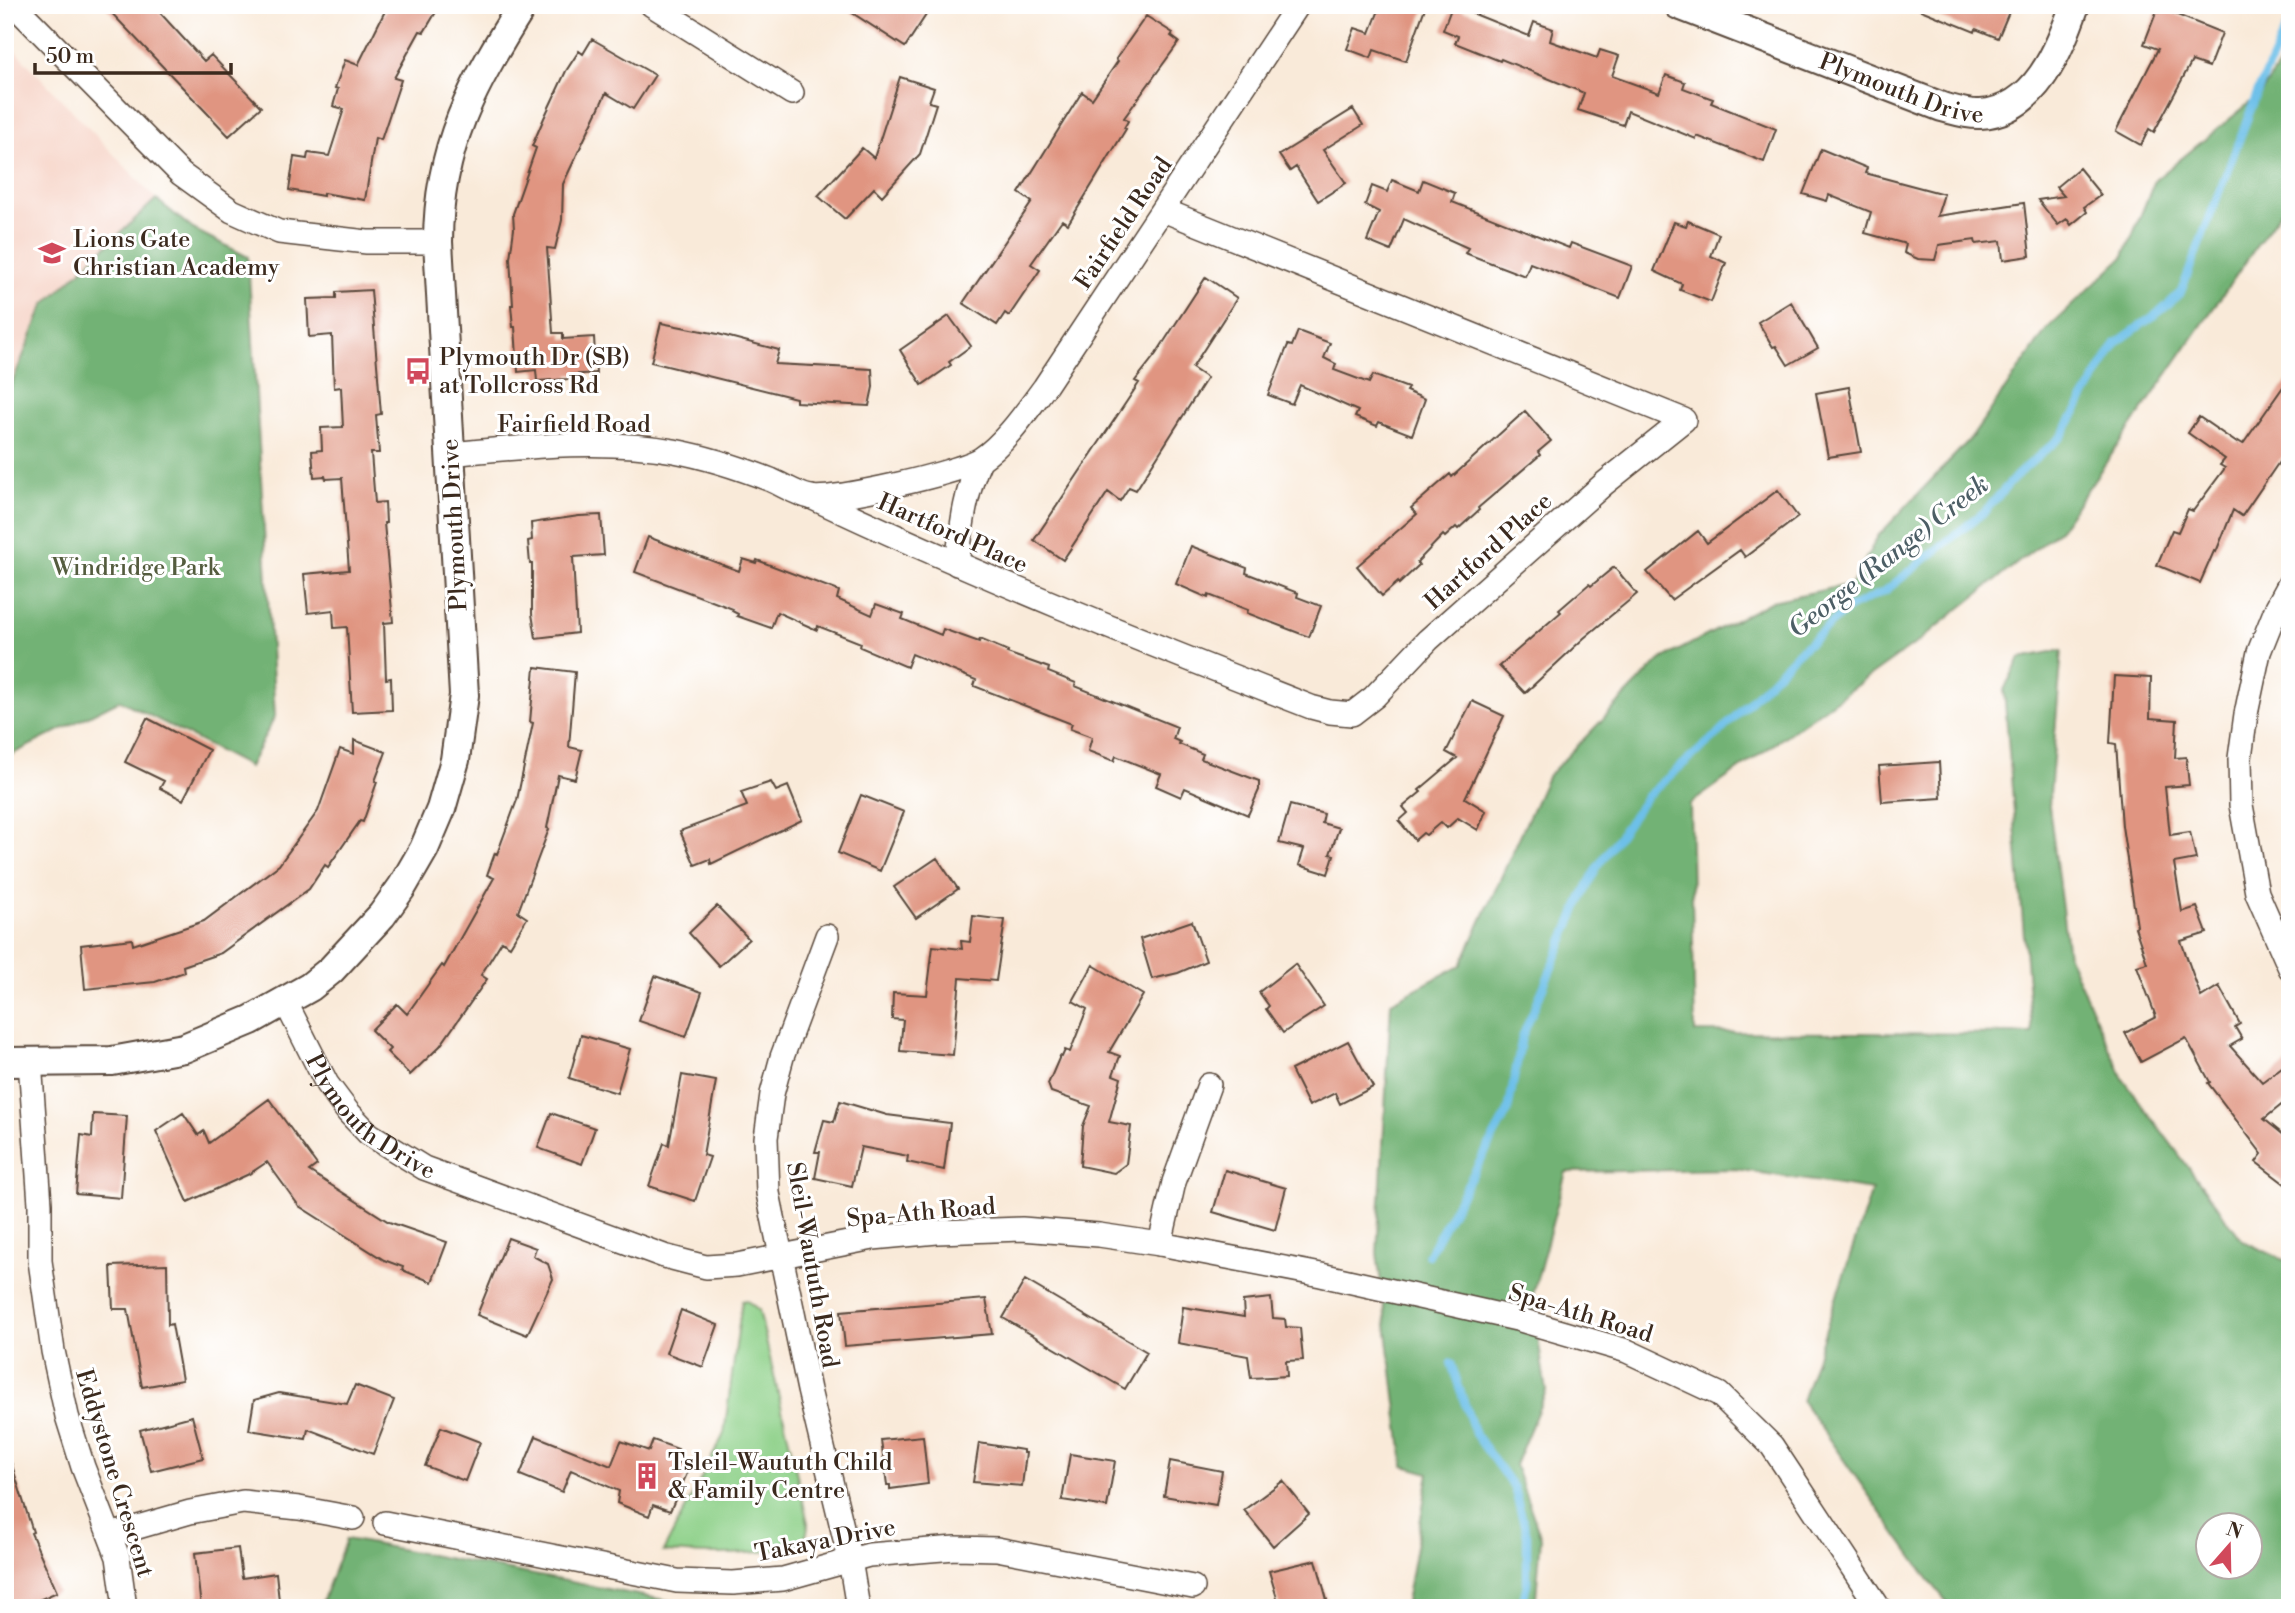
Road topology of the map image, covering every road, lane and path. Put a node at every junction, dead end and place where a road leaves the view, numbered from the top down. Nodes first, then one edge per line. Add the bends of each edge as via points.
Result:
1 (18, 5) edge
2 (523, 5) edge
3 (653, 5) edge
4 (1298, 5) edge
5 (1679, 5) edge
6 (2075, 5) edge
7 (792, 93) dead end
8 (1164, 210) junction
9 (438, 242) junction
10 (450, 454) junction
11 (980, 460) junction
12 (811, 498) junction
13 (957, 564) junction
14 (2290, 583) edge
15 (827, 936) dead end
16 (2290, 968) edge
17 (286, 1003) junction
18 (18, 1062) edge
19 (1209, 1085) dead end
20 (492, 1193) joint
21 (1160, 1244) junction
22 (780, 1257) junction
23 (353, 1518) dead end
24 (385, 1524) dead end
25 (110, 1535) junction
26 (850, 1560) junction
27 (1193, 1587) dead end
28 (125, 1608) edge
29 (858, 1608) edge
30 (1879, 1608) edge

1 - 9 street via 181,174 232,211 279,232 367,242
2 - 9 street, Plymouth Drive via 477,83 454,136 441,188
3 - 7 street
4 - 8 street, Fairfield Road
5 - 6 street, Plymouth Drive via 1931,103 1979,114 2011,106 2026,95 2062,42
8 - 11 street, Fairfield Road via 1044,388
8 - 13 street, Hartford Place via 1684,420 1594,492 1427,640 1352,714 1311,707
9 - 10 street, Plymouth Drive
10 - 12 street, Fairfield Road via 604,445 674,451 771,480
10 - 17 street, Plymouth Drive via 464,695 455,760 441,809 424,849 382,915 331,970
11 - 12 street, Fairfield Road via 918,480
11 - 13 street, Fairfield Road via 964,505
12 - 13 street, Hartford Place
14 - 16 street via 2259,652 2240,758 2241,805 2257,893
15 - 22 street, Sleil-Waututh Road via 772,1094 766,1138 768,1193
17 - 18 street, Plymouth Drive via 184,1048 112,1061
17 - 20 street, Plymouth Drive via 327,1084 369,1134 424,1168
18 - 25 street, Eddystone Crescent via 40,1204 40,1261 53,1351 67,1416
19 - 21 street via 1174,1182
20 - 22 street, Spa-Ath Road via 706,1267
21 - 22 street, Spa-Ath Road via 1022,1229 873,1238
21 - 30 street, Spa-Ath Road via 1517,1319 1627,1351 1719,1394 1772,1446
22 - 26 street, Sleil-Waututh Road
23 - 25 street via 243,1502
24 - 26 street, Takaya Drive via 677,1581 783,1579
25 - 28 street, Eddystone Crescent
26 - 27 street, Takaya Drive via 911,1550 997,1549
26 - 29 street, Sleil-Waututh Road

